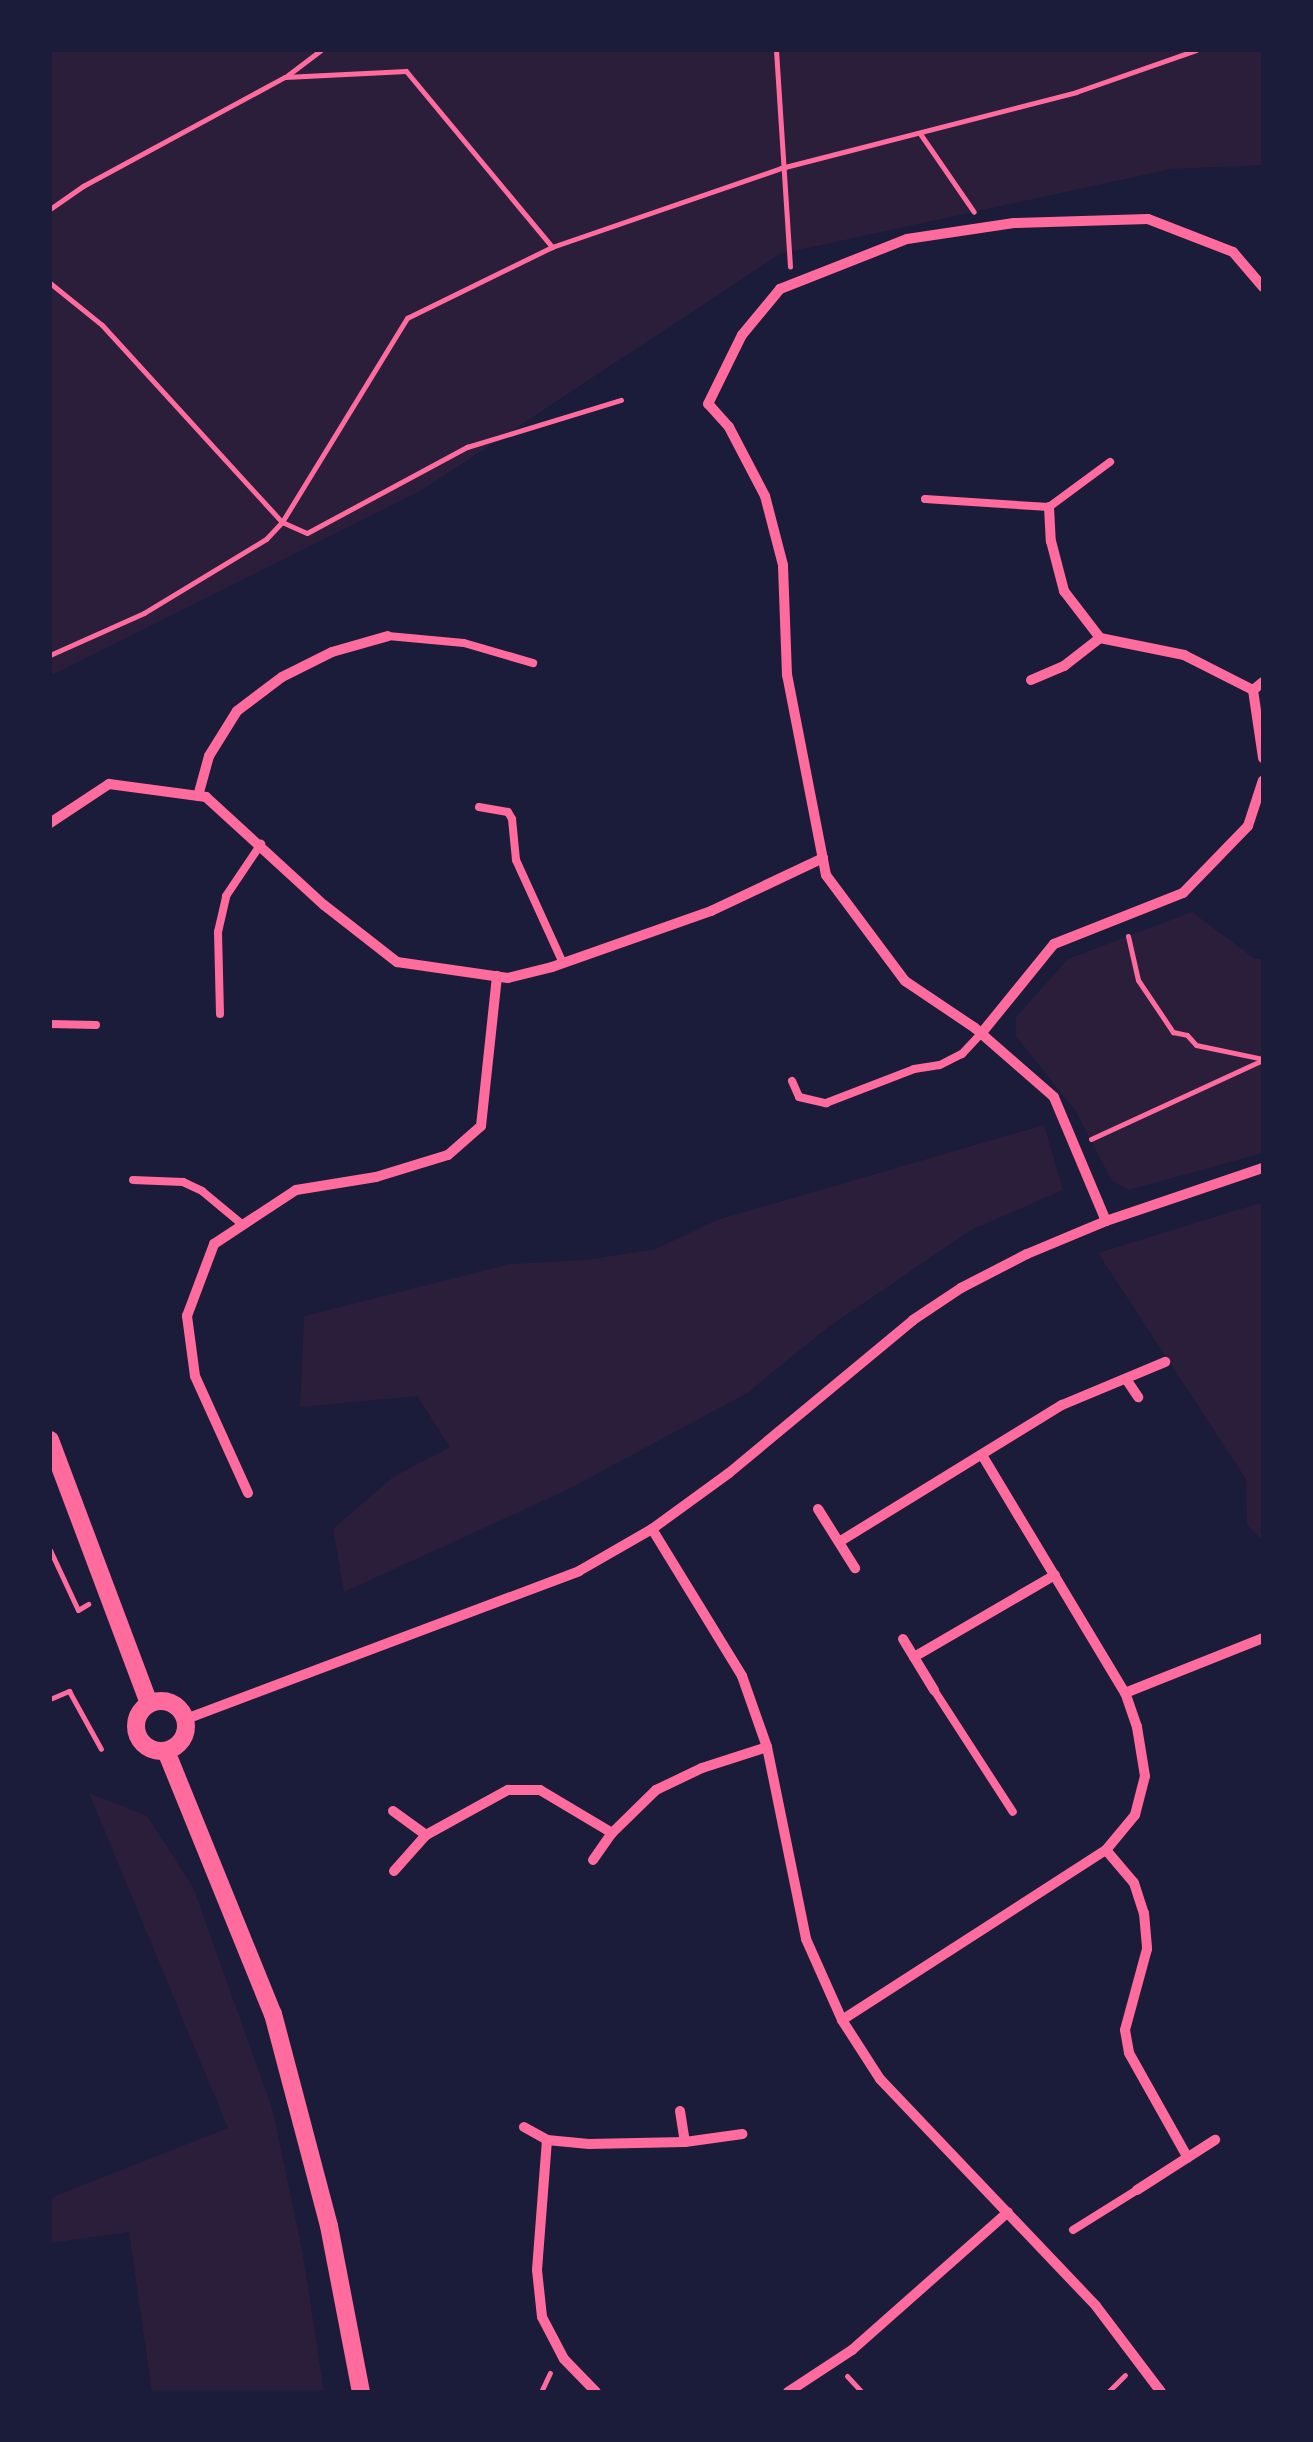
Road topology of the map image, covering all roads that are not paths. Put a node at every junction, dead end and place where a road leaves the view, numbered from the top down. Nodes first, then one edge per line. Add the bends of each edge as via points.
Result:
1 (1263, 287) edge
2 (1110, 462) dead end
3 (925, 499) dead end
4 (1049, 507) junction
5 (388, 636) joint
6 (1100, 638) junction
7 (533, 663) dead end
8 (1031, 680) dead end
9 (1263, 682) edge
10 (1253, 690) junction
11 (1263, 758) edge
12 (1263, 780) edge
13 (198, 796) junction
14 (478, 807) dead end
15 (50, 824) edge
16 (261, 844) junction
17 (823, 858) junction
18 (563, 963) junction
19 (497, 976) junction
20 (220, 1014) dead end
21 (50, 1024) edge
22 (96, 1025) dead end
23 (980, 1035) junction
24 (792, 1082) dead end
25 (1263, 1168) edge
26 (133, 1180) dead end
27 (1106, 1221) junction
28 (244, 1225) junction
29 (1165, 1362) dead end
30 (1126, 1378) junction
31 (1138, 1397) dead end
32 (50, 1440) edge
33 (983, 1457) junction
34 (248, 1493) dead end
35 (818, 1509) dead end
36 (652, 1530) junction
37 (839, 1542) junction
38 (855, 1568) dead end
39 (1055, 1574) junction
40 (1263, 1638) edge
41 (903, 1639) dead end
42 (914, 1657) junction
43 (934, 1690) joint
44 (1124, 1693) junction
45 (149, 1703) junction
46 (186, 1719) junction
47 (767, 1748) junction
48 (166, 1751) junction
49 (392, 1810) dead end
50 (1013, 1812) dead end
51 (612, 1833) junction
52 (426, 1835) junction
53 (1106, 1850) junction
54 (594, 1860) dead end
55 (394, 1871) dead end
56 (842, 2020) junction
57 (680, 2112) dead end
58 (524, 2128) dead end
59 (742, 2134) dead end
60 (547, 2140) junction
61 (1215, 2140) dead end
62 (685, 2142) junction
63 (1188, 2158) junction
64 (1137, 2190) joint
65 (1008, 2212) junction
66 (1073, 2230) dead end
67 (361, 2392) edge
68 (596, 2392) edge
69 (788, 2392) edge
70 (1161, 2392) edge

1 - 17 street via 1233,252 1148,218 984,228 907,239 780,289 742,335 708,404 729,427 765,496 783,565 787,675
2 - 4 lane
3 - 4 lane
4 - 6 street via 1050,541 1064,590
5 - 7 lane via 464,643
5 - 13 street via 332,652 282,677 237,711 209,756
6 - 8 street via 1056,671
6 - 10 street via 1184,655
9 - 10 street
10 - 11 street
12 - 23 street via 1248,826 1183,893 1054,944
13 - 15 street via 109,784
13 - 16 street
14 - 18 lane via 508,812 512,819 516,860
16 - 19 street via 397,962
16 - 20 lane via 226,896 218,932
17 - 18 street via 711,912
17 - 23 street via 826,875 905,981
18 - 19 street
19 - 28 street via 481,1126 448,1155 296,1190
21 - 22 lane
23 - 24 lane via 940,1065 826,1103 799,1097
23 - 27 street via 1054,1097
25 - 27 street
26 - 28 lane via 183,1182
27 - 36 street via 1026,1254 912,1320
28 - 34 street via 214,1244 187,1316 196,1376
29 - 30 street
30 - 31 street
30 - 33 street via 1062,1406
32 - 45 street
33 - 37 street
33 - 39 street
35 - 37 street
36 - 46 street via 513,1598
36 - 47 street via 742,1676
37 - 38 street
39 - 42 street
39 - 44 street
40 - 44 street
41 - 42 street
42 - 43 street
43 - 50 lane
44 - 53 street via 1145,1776 1135,1815
45 - 46 street via 170,1702
45 - 48 street via 137,1716 136,1735 150,1749
46 - 48 street via 182,1741
47 - 51 street via 673,1780
47 - 56 street via 806,1940
48 - 67 street via 273,2014 329,2226
49 - 52 street
51 - 52 street via 540,1790 508,1790
51 - 54 street
52 - 55 street
53 - 56 street
53 - 63 street via 1134,1883 1144,1913 1147,1949 1125,2030 1129,2054
56 - 65 street via 880,2079
57 - 62 street
58 - 60 street
59 - 62 street
60 - 62 street
60 - 68 street via 537,2270 542,2317 564,2359
61 - 63 street
63 - 64 street
64 - 66 lane
65 - 69 street via 852,2350
65 - 70 street via 1096,2306

